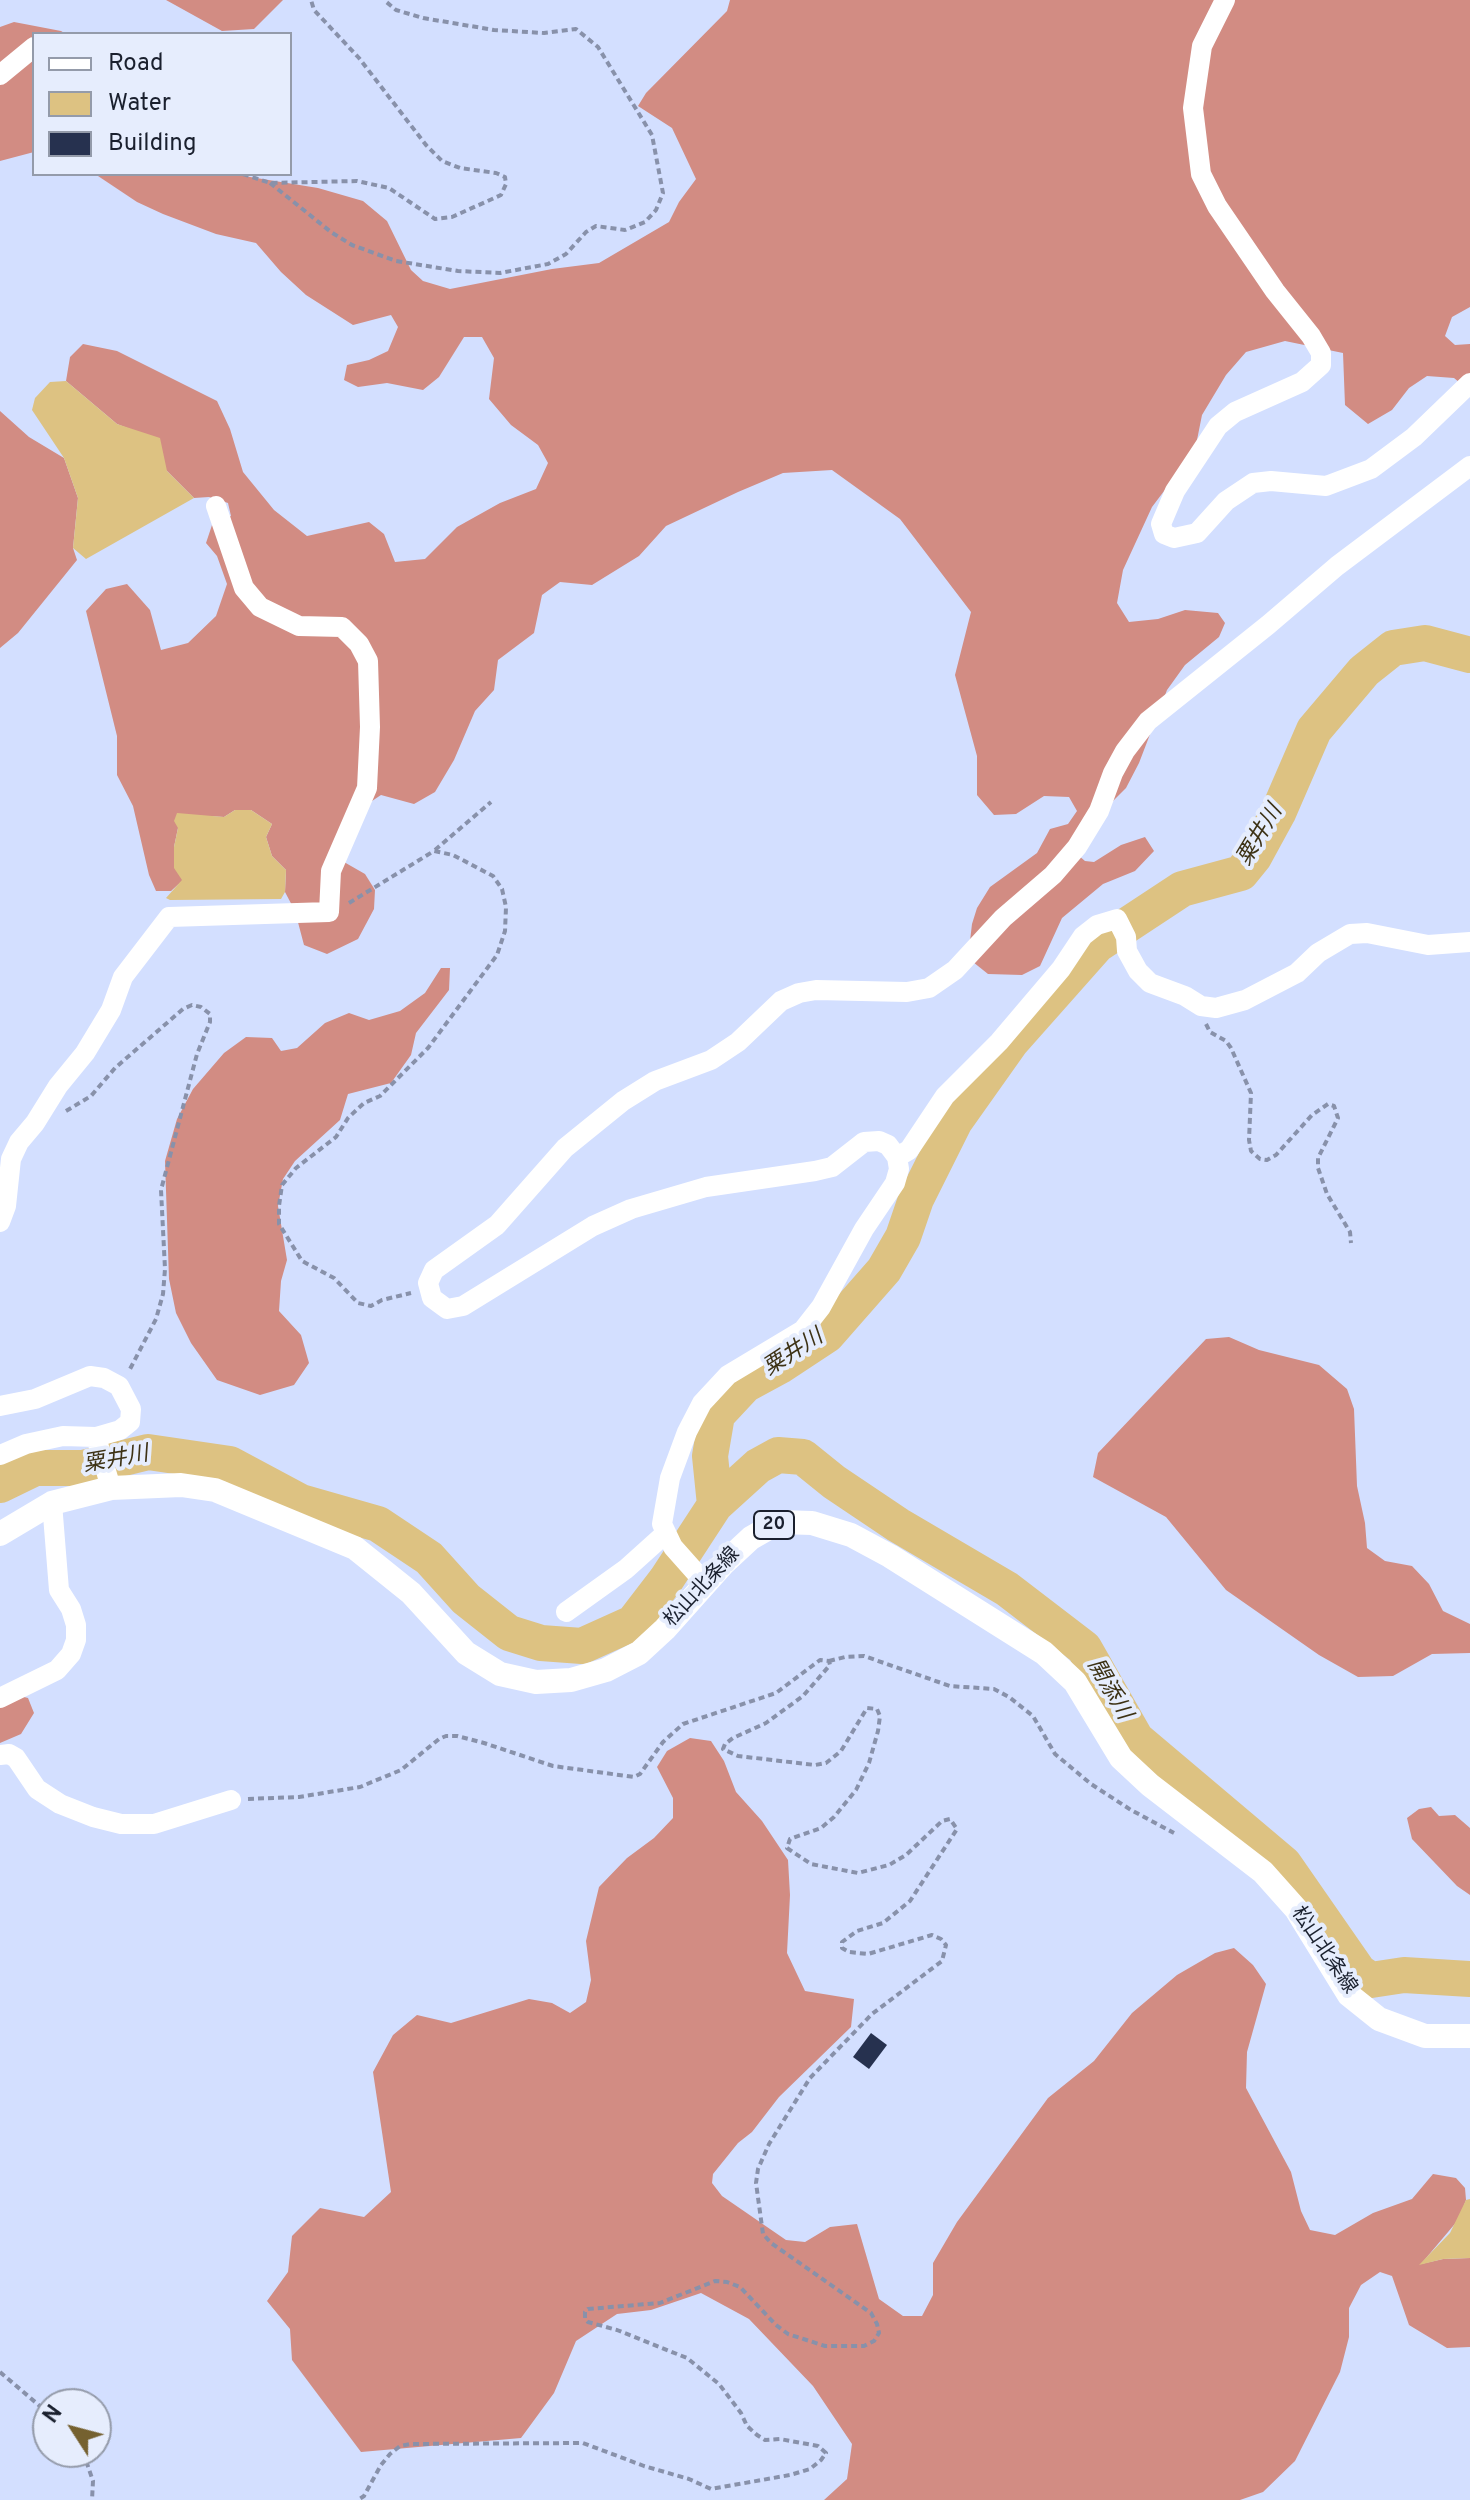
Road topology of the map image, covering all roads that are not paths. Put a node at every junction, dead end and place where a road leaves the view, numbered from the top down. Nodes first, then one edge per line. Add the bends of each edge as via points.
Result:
1 (1225, 0) edge
2 (32, 49) edge
3 (0, 75) edge
4 (1470, 383) edge
5 (1470, 466) edge
6 (216, 506) dead end
7 (1470, 942) edge
8 (897, 1157) junction
9 (0, 1222) edge
10 (0, 1406) edge
11 (97, 1440) junction
12 (2, 1452) edge
13 (108, 1480) junction
14 (52, 1503) junction
15 (0, 1534) edge
16 (669, 1540) junction
17 (698, 1576) junction
18 (566, 1612) dead end
19 (0, 1698) edge
20 (0, 1755) edge
21 (231, 1800) road end
22 (1470, 2036) edge

1 - 4 street via 1202,46 1193,108 1201,174 1225,218 1311,336 1321,365 1302,382 1235,412 1218,426 1175,491 1161,524 1164,534 1174,538 1197,533 1226,501 1253,483 1326,486 1371,469 1414,437
2 - 3 street
5 - 8 street via 1337,566 1148,721 1125,751 1077,847 955,970 929,988 907,992 816,990 781,1001 720,1054 655,1081 591,1126 497,1225 434,1270 428,1291 447,1309 463,1306 593,1226 631,1209 706,1187 832,1167 864,1142 888,1145
6 - 9 street via 244,588 260,607 299,626 342,627 359,644 368,661 367,788 331,871 329,912 169,917 123,977 111,1010 85,1053 19,1142
7 - 8 street via 1428,945 1350,934 1297,973 1245,1000 1228,1007 1201,1006 1150,983 1138,971 1117,919 1097,925 999,1042 945,1096 909,1150
8 - 16 street via 895,1183 803,1330 728,1375 702,1403 670,1478 662,1524
10 - 11 street via 35,1399 90,1376 104,1378 119,1386 131,1409 130,1422
11 - 12 street via 63,1436
11 - 13 street
13 - 14 main road, 松山北条線 / 20
13 - 17 main road, 松山北条線 / 20 via 215,1490 322,1532 384,1569 466,1653 500,1674 536,1682 571,1680 639,1653 665,1629
14 - 15 main road, 松山北条線 / 20
14 - 19 street via 59,1590 71,1609 76,1640 57,1670
16 - 17 street
16 - 18 street
17 - 22 main road, 松山北条線 / 20 via 779,1522 812,1523 851,1535 890,1556 1044,1653 1075,1682 1121,1758 1263,1872 1296,1909 1349,1995 1379,2019 1425,2036
20 - 21 street via 16,1758 37,1789 60,1804 121,1824 154,1824

